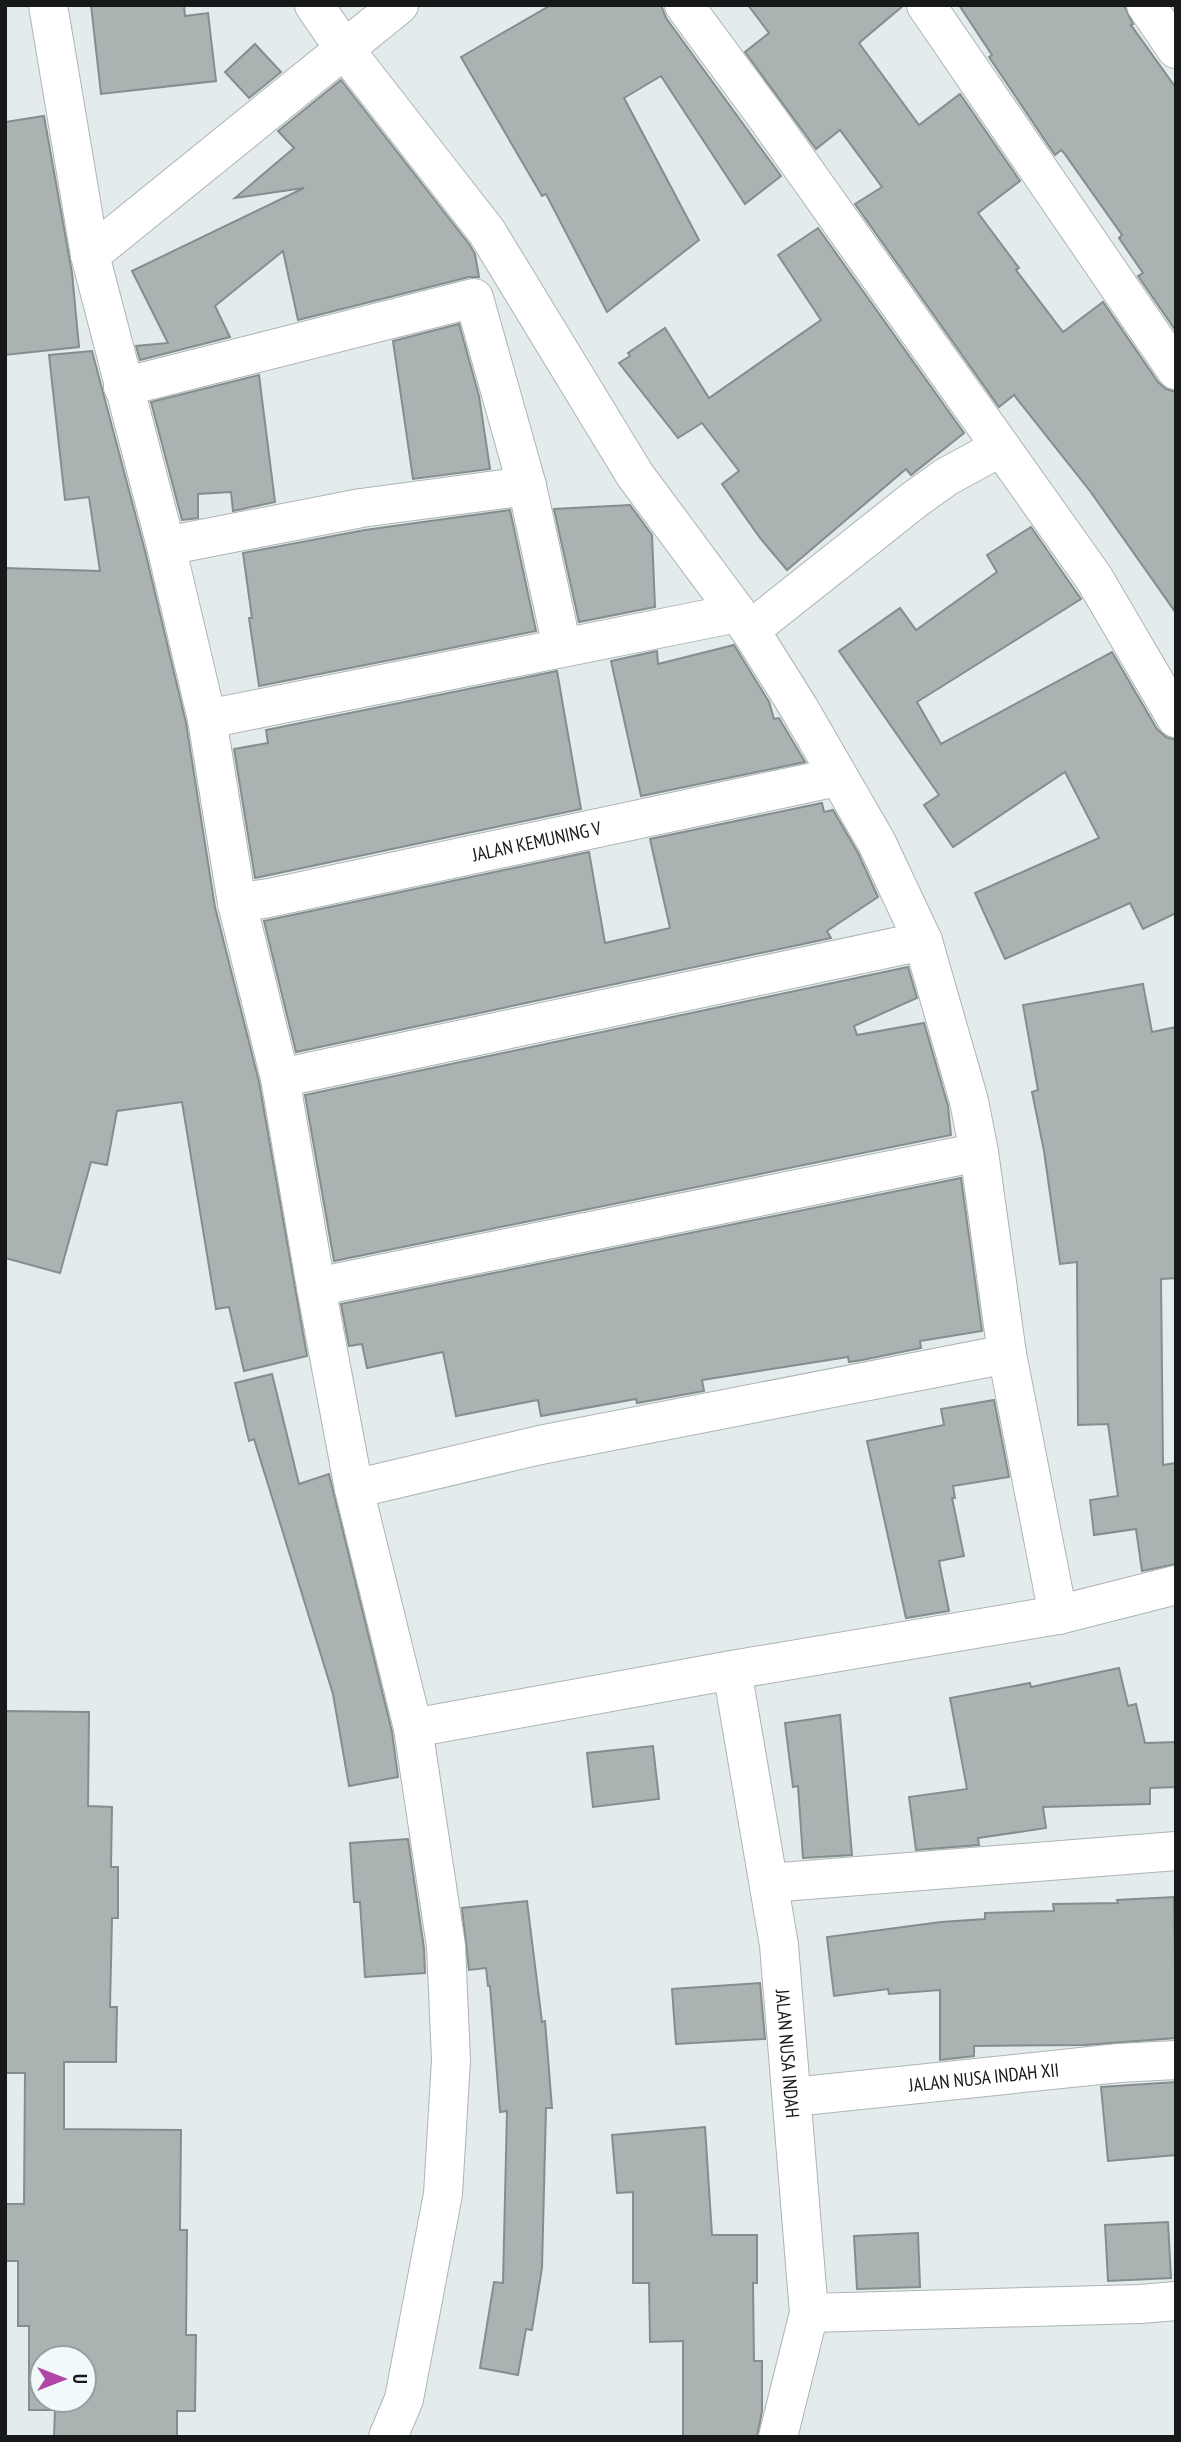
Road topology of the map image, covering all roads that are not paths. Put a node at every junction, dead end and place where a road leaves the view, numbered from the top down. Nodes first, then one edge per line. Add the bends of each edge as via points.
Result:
1 (48, 5) edge
2 (314, 5) edge
3 (399, 5) edge
4 (684, 5) edge
5 (926, 5) edge
6 (1146, 5) edge
7 (1174, 43) edge
8 (345, 50) junction
9 (90, 255) junction
10 (1176, 370) edge
11 (123, 387) junction
12 (1000, 447) junction
13 (527, 486) junction
14 (166, 546) junction
15 (743, 621) junction
16 (562, 647) junction
17 (1176, 718) edge
18 (207, 719) junction
19 (837, 777) junction
20 (237, 903) junction
21 (923, 941) junction
22 (280, 1078) junction
23 (979, 1152) junction
24 (316, 1287) junction
25 (1007, 1354) junction
26 (354, 1489) junction
27 (1176, 1585) edge
28 (1058, 1615) junction
29 (732, 1670) junction
30 (413, 1728) junction
31 (1176, 1850) edge
32 (769, 1883) junction
33 (1176, 2060) edge
34 (793, 2097) junction
35 (1176, 2301) edge
36 (808, 2313) junction
37 (388, 2437) edge
38 (778, 2437) edge

1 - 9 street
2 - 8 street
3 - 8 street
4 - 12 street
5 - 10 street
6 - 7 street
8 - 9 street
8 - 15 street via 487,232 635,475
9 - 11 street
11 - 13 street via 474,298
11 - 14 street
12 - 15 street via 946,477
12 - 17 street via 1094,578
13 - 14 street via 360,508
13 - 16 street
14 - 18 street
15 - 16 street
15 - 19 street
16 - 18 street
18 - 20 street
19 - 20 street, JALAN KEMUNING V
19 - 21 street via 877,843
20 - 22 street
21 - 22 street
21 - 23 street
22 - 24 street
23 - 24 street
23 - 25 street
24 - 26 street
25 - 26 street via 540,1446
25 - 28 street
26 - 30 street
27 - 28 street
28 - 29 street
29 - 30 street
29 - 32 street, JALAN NUSA INDAH
30 - 37 street via 446,1946 451,2060 443,2194 404,2399
31 - 32 street
32 - 34 street, JALAN NUSA INDAH
33 - 34 street, JALAN NUSA INDAH XII
34 - 36 street, JALAN NUSA INDAH
35 - 36 street
36 - 38 street, JALAN NUSA INDAH

